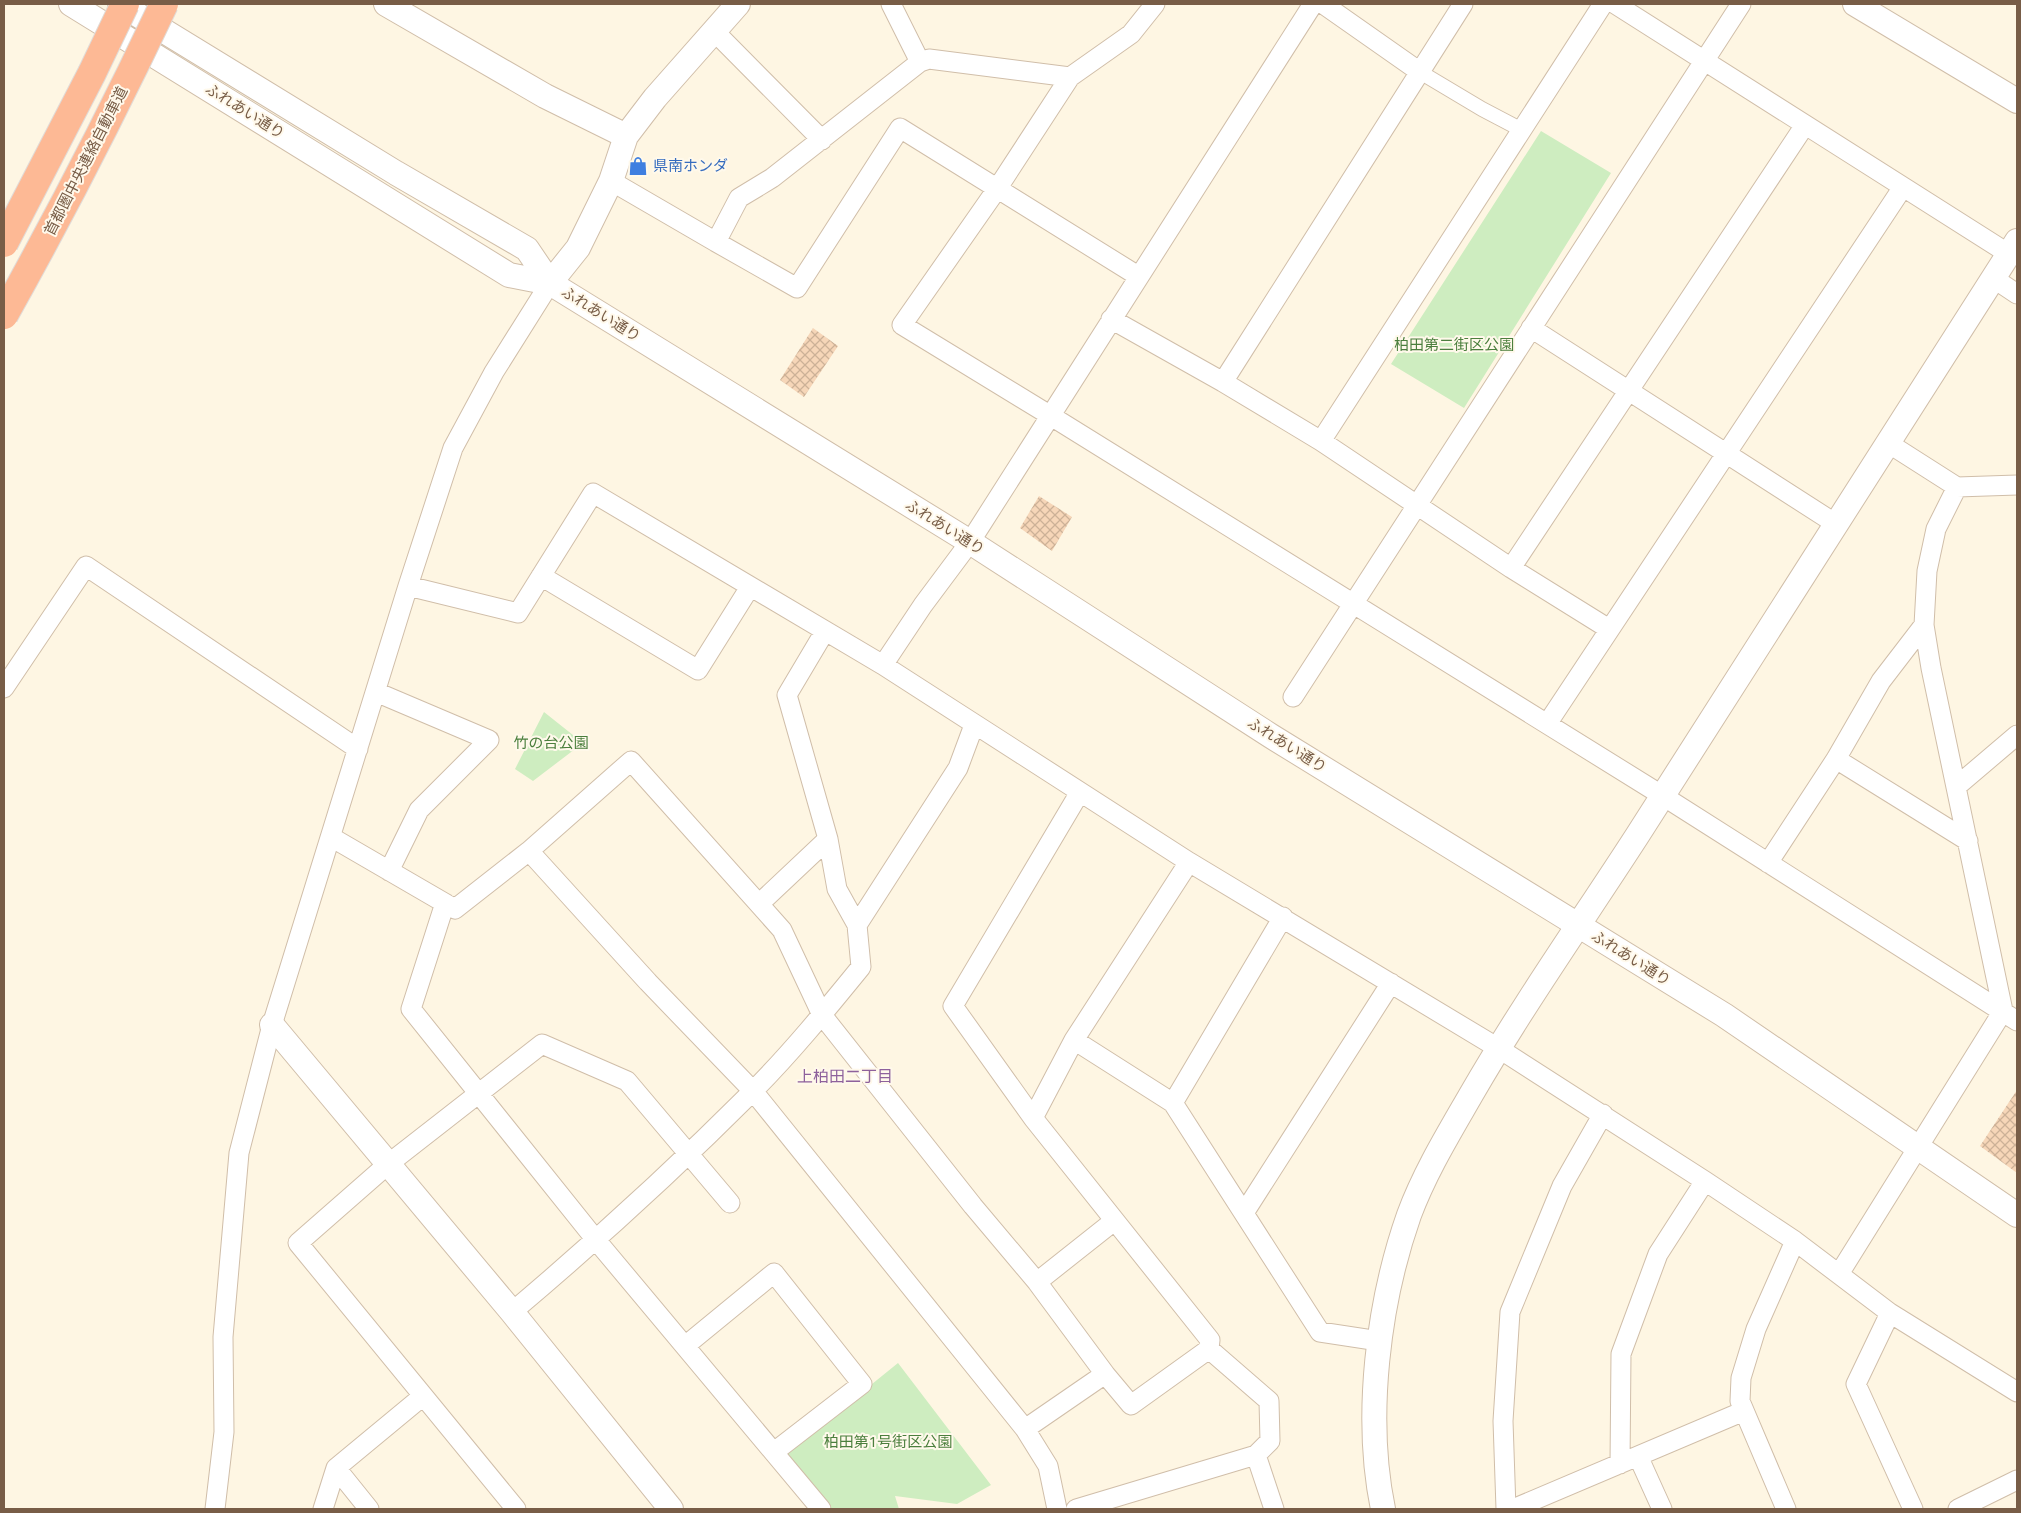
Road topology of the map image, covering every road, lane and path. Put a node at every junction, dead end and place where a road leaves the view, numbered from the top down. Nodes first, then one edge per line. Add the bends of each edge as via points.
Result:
1 (71, 4) edge
2 (120, 4) edge
3 (126, 4) edge
4 (164, 4) edge
5 (386, 4) edge
6 (738, 4) edge
7 (891, 4) edge
8 (1155, 4) edge
9 (1313, 4) edge
10 (1323, 4) edge
11 (1462, 4) edge
12 (1603, 4) edge
13 (1615, 4) edge
14 (1741, 4) edge
15 (1855, 4) edge
16 (715, 32) junction
17 (1705, 61) junction
18 (920, 62) junction
19 (1420, 72) junction
20 (1070, 77) junction
21 (2017, 101) edge
22 (1805, 125) junction
23 (1522, 130) junction
24 (626, 136) junction
25 (822, 140) junction
26 (611, 181) junction
27 (1903, 187) junction
28 (997, 189) junction
29 (716, 242) junction
30 (4, 243) edge
31 (2013, 248) edge
32 (1138, 276) junction
33 (1993, 278) junction
34 (550, 283) junction
35 (2017, 294) edge
36 (4, 315) edge
37 (1111, 319) junction
38 (1531, 328) junction
39 (1224, 382) junction
40 (1629, 390) junction
41 (1051, 416) junction
42 (1321, 441) junction
43 (1888, 443) junction
44 (1726, 453) junction
45 (2017, 485) edge
46 (1957, 487) junction
47 (1418, 504) junction
48 (1836, 524) junction
49 (970, 542) junction
50 (1511, 568) junction
51 (541, 576) junction
52 (408, 586) junction
53 (750, 587) junction
54 (1353, 604) junction
55 (1924, 625) junction
56 (1609, 629) junction
57 (825, 631) junction
58 (883, 665) junction
59 (4, 688) edge
60 (376, 692) junction
61 (1293, 697) dead end
62 (1546, 724) junction
63 (974, 725) junction
64 (2017, 734) edge
65 (358, 748) junction
66 (1836, 759) junction
67 (1957, 786) junction
68 (1080, 792) junction
69 (1663, 796) junction
70 (331, 837) junction
71 (828, 839) junction
72 (1968, 841) junction
73 (528, 850) junction
74 (1189, 862) junction
75 (1768, 863) junction
76 (389, 871) junction
77 (444, 903) junction
78 (759, 904) junction
79 (1283, 917) junction
80 (857, 925) junction
81 (1579, 925) junction
82 (1391, 983) junction
83 (822, 1015) junction
84 (2010, 1016) edge
85 (272, 1025) junction
86 (1074, 1040) junction
87 (1498, 1048) junction
88 (753, 1092) junction
89 (478, 1094) junction
90 (1173, 1103) junction
91 (1603, 1114) junction
92 (1033, 1118) junction
93 (1918, 1147) junction
94 (688, 1153) junction
95 (387, 1165) junction
96 (1705, 1181) junction
97 (730, 1203) dead end
98 (1244, 1213) junction
99 (2017, 1215) edge
100 (1114, 1222) junction
101 (596, 1240) junction
102 (1795, 1241) junction
103 (1839, 1274) junction
104 (1037, 1282) junction
105 (512, 1312) junction
106 (1890, 1313) junction
107 (1379, 1341) junction
108 (685, 1346) junction
109 (1209, 1349) junction
110 (1106, 1374) junction
111 (2017, 1392) edge
112 (423, 1396) junction
113 (1744, 1411) junction
114 (1025, 1429) junction
115 (774, 1452) junction
116 (1256, 1455) junction
117 (1638, 1456) junction
118 (1620, 1464) junction
119 (336, 1468) junction
120 (2017, 1480) edge
121 (667, 1508) edge
122 (215, 1509) edge
123 (323, 1509) edge
124 (369, 1509) edge
125 (516, 1509) edge
126 (821, 1509) edge
127 (1056, 1509) edge
128 (1076, 1509) edge
129 (1274, 1509) edge
130 (1383, 1509) edge
131 (1506, 1509) edge
132 (1513, 1509) edge
133 (1662, 1509) edge
134 (1786, 1509) edge
135 (1913, 1509) edge
136 (1958, 1509) edge

1 - 34 street, ふれあい通り via 509,274
2 - 34 street, ふれあい通り via 527,249
3 - 30 highway, bridge
4 - 36 highway, 首都圏中央連絡自動車道, bridge via 56,222
5 - 24 street via 545,96
6 - 16 street
7 - 18 street
8 - 20 street via 1131,34
9 - 32 street
10 - 19 street
11 - 19 street
12 - 23 street
13 - 17 street
14 - 17 street
15 - 21 street
16 - 24 street via 655,98
16 - 25 street
17 - 22 street
17 - 38 street
18 - 20 street via 929,59
18 - 25 street
19 - 23 street
19 - 39 street
20 - 28 street
22 - 27 street
22 - 40 street
23 - 42 street
24 - 26 street
25 - 29 street via 772,178 739,198
26 - 29 street
26 - 34 street via 578,248
27 - 31 street
27 - 44 street
28 - 29 street via 900,128 797,288
28 - 32 street
28 - 41 street via 902,325
31 - 33 street
32 - 37 street
33 - 35 street
33 - 43 street
34 - 49 street, ふれあい通り
34 - 52 street via 494,372 453,448
37 - 39 street
37 - 41 street
38 - 40 street
38 - 47 street
39 - 42 street
40 - 44 street
40 - 50 street
41 - 49 street
41 - 54 street
42 - 47 street
43 - 46 street
43 - 48 street
44 - 48 street
44 - 56 street
45 - 46 street
46 - 55 street via 1936,529 1927,571
47 - 50 street
47 - 54 street
48 - 69 street
49 - 58 street
49 - 81 street, ふれあい通り via 1271,736
50 - 56 street
51 - 52 street via 518,613
51 - 53 street via 593,493
51 - 53 street via 698,670
52 - 60 street
53 - 57 street
54 - 61 street
54 - 62 street
55 - 66 street via 1881,681
55 - 67 street
56 - 62 street
57 - 58 street
57 - 71 street via 787,695
58 - 63 street
59 - 65 street via 86,566
60 - 65 street
60 - 76 street via 489,740 419,810
62 - 69 street
63 - 68 street
63 - 80 street via 958,768
64 - 67 street
65 - 70 street
66 - 72 street
66 - 75 street
67 - 72 street
68 - 74 street
68 - 92 street via 953,1006
69 - 75 street
69 - 81 street
70 - 76 street
70 - 85 street
71 - 78 street
71 - 80 street via 837,889
72 - 84 street
73 - 77 street via 455,909
73 - 78 street via 631,761
73 - 88 street
74 - 79 street
74 - 86 street
75 - 84 street
76 - 77 street
77 - 89 street via 411,1009
78 - 83 street via 782,930
79 - 82 street
79 - 90 street
80 - 83 street via 861,967
81 - 87 street
81 - 93 street, ふれあい通り via 1724,1015
82 - 87 street
82 - 98 street
83 - 88 street
83 - 104 street
84 - 93 street
85 - 95 street
85 - 122 street via 239,1154 223,1337 224,1432
86 - 90 street
86 - 92 street
87 - 91 street
87 - 107 street via 1419,1190 1394,1263
88 - 94 street
88 - 114 street
89 - 94 street via 542,1044 627,1081
89 - 95 street
89 - 101 street
90 - 98 street
91 - 96 street
91 - 131 street via 1562,1186 1510,1312 1503,1421
92 - 100 street
93 - 99 street, ふれあい通り
93 - 103 street
94 - 97 street
94 - 101 street
95 - 105 street
95 - 112 street via 298,1243
96 - 102 street
96 - 118 street via 1658,1254 1621,1354
98 - 107 street via 1320,1332
100 - 104 street
100 - 109 street via 1210,1340
101 - 105 street
101 - 108 street
102 - 103 street
102 - 113 street via 1756,1329 1742,1378 1740,1401
103 - 106 street
104 - 110 street
105 - 121 street
106 - 111 street
106 - 135 street via 1856,1384
107 - 130 street via 1375,1409
108 - 115 street
108 - 115 street via 774,1273 862,1384
109 - 110 street via 1131,1405
109 - 116 street via 1269,1401 1270,1441
110 - 114 street
112 - 119 street
112 - 125 street
113 - 117 street
113 - 134 street
114 - 127 street via 1048,1466
115 - 126 street
116 - 128 street
116 - 129 street
117 - 118 street
117 - 133 street
118 - 132 street
119 - 123 street
119 - 124 street
120 - 136 street

